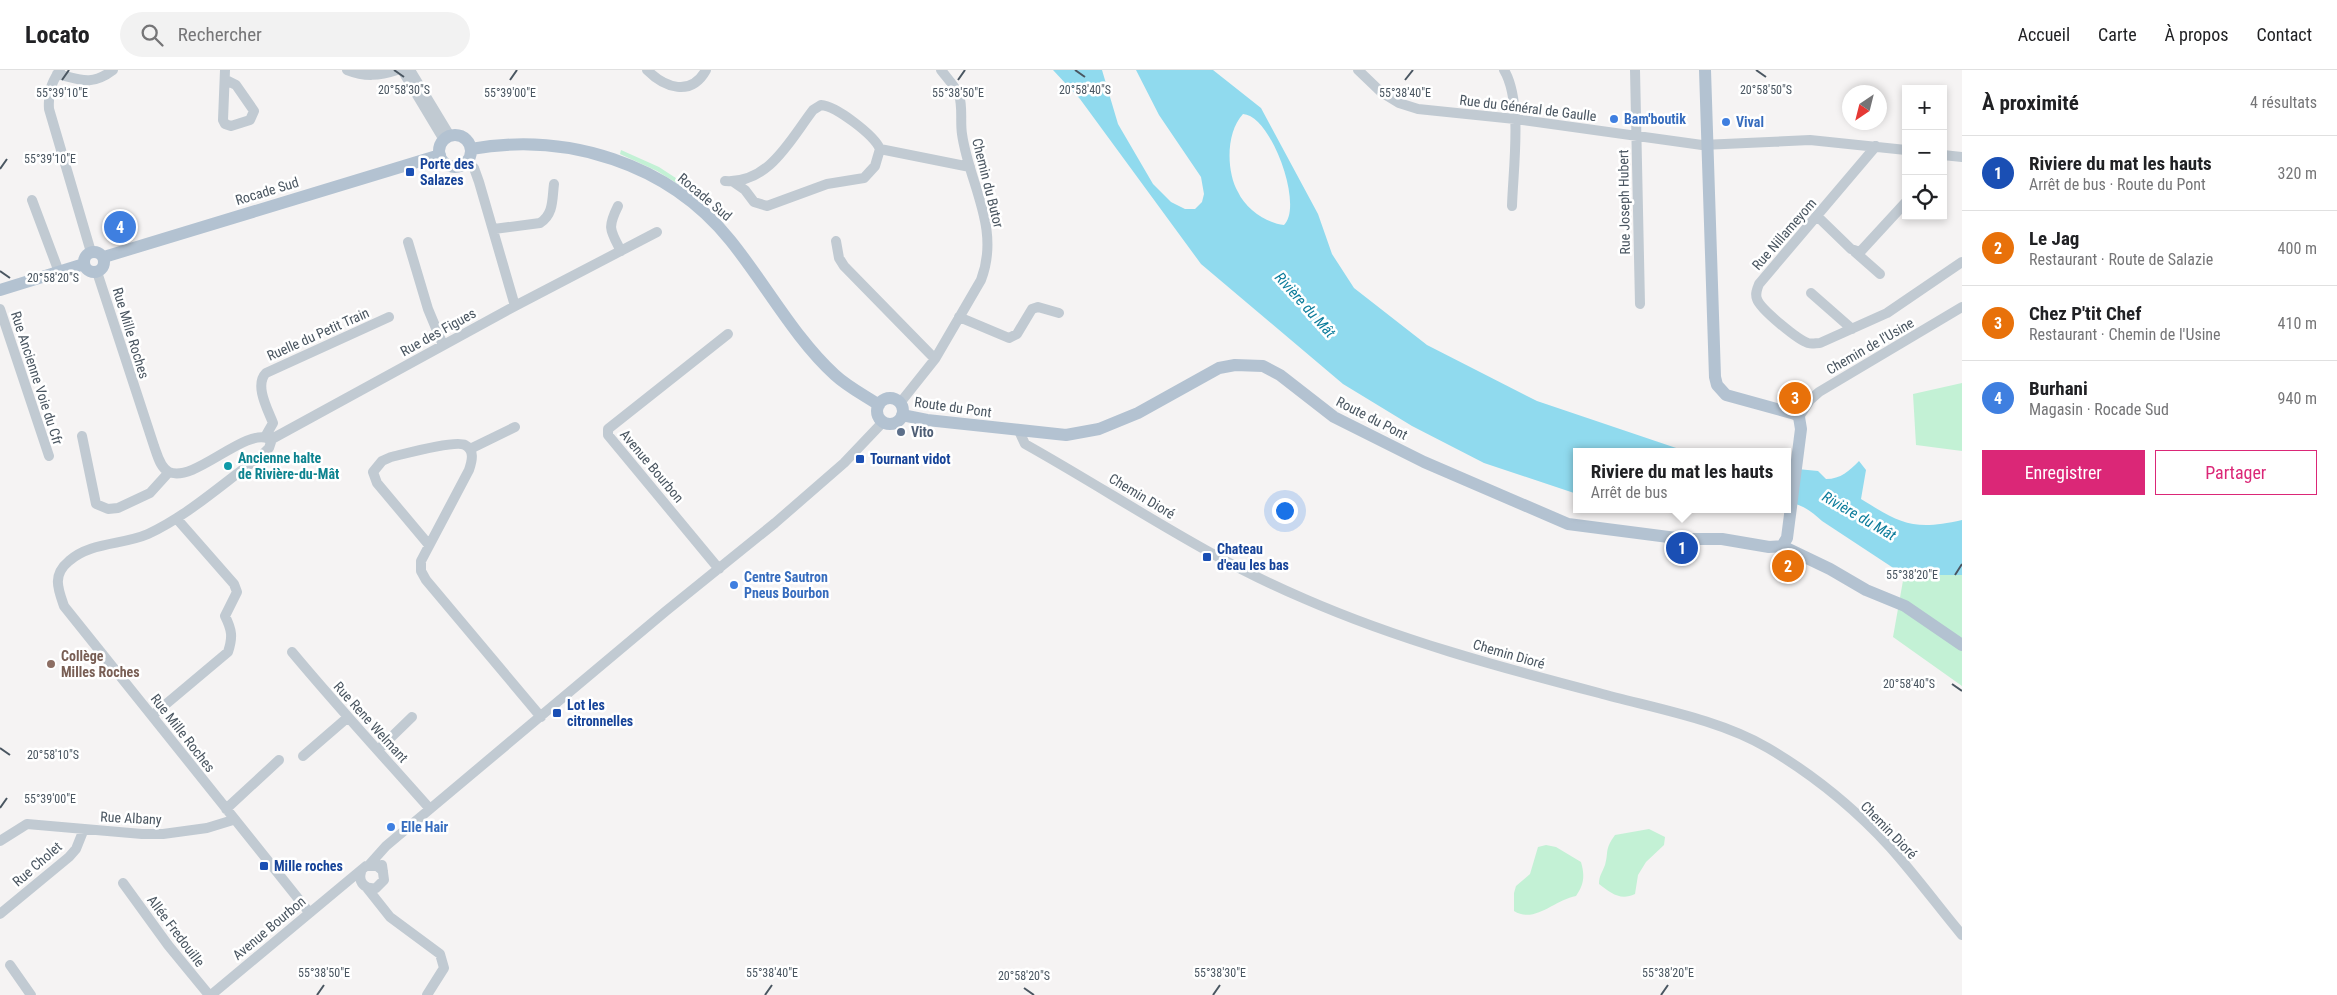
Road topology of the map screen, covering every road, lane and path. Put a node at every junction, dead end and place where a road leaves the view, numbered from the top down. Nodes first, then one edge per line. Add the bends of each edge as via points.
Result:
1 (113, 70) edge
2 (347, 70) edge
3 (397, 70) edge
4 (402, 70) edge
5 (410, 70) edge
6 (647, 70) edge
7 (706, 70) edge
8 (941, 70) edge
9 (1358, 70) edge
10 (1504, 70) edge
11 (1635, 70) edge
12 (1705, 70) edge
13 (58, 72) edge
14 (225, 75) edge
15 (1515, 119) junction
16 (1637, 137) junction
17 (447, 138) junction
18 (1707, 146) junction
19 (1876, 146) junction
20 (471, 149) junction
21 (880, 149) junction
22 (1902, 149) edge
23 (440, 155) junction
24 (1962, 156) edge
25 (1947, 157) edge
26 (467, 162) junction
27 (970, 167) junction
28 (554, 184) dead end
29 (32, 200) dead end
30 (618, 206) dead end
31 (1512, 206) dead end
32 (1902, 206) edge
33 (1818, 216) junction
34 (494, 229) junction
35 (657, 232) dead end
36 (836, 241) dead end
37 (408, 242) dead end
38 (621, 251) junction
39 (91, 252) junction
40 (1855, 252) junction
41 (104, 257) junction
42 (1962, 262) edge
43 (84, 264) junction
44 (59, 272) junction
45 (97, 272) junction
46 (1880, 274) dead end
47 (0, 290) edge
48 (1811, 293) dead end
49 (1640, 304) dead end
50 (515, 306) junction
51 (1962, 307) edge
52 (0, 309) edge
53 (1059, 313) dead end
54 (390, 317) dead end
55 (959, 317) junction
56 (1852, 329) junction
57 (728, 334) dead end
58 (444, 345) junction
59 (935, 359) junction
60 (879, 405) junction
61 (901, 409) junction
62 (1799, 417) junction
63 (883, 422) junction
64 (515, 426) dead end
65 (1019, 431) junction
66 (82, 436) dead end
67 (267, 439) junction
68 (470, 449) junction
69 (49, 456) dead end
70 (169, 472) junction
71 (1791, 497) edge
72 (1789, 513) edge
73 (177, 518) junction
74 (1784, 542) junction
75 (429, 545) junction
76 (719, 569) junction
77 (1962, 645) edge
78 (292, 652) dead end
79 (153, 715) junction
80 (412, 717) dead end
81 (541, 717) junction
82 (347, 718) junction
83 (378, 750) junction
84 (303, 756) dead end
85 (279, 760) dead end
86 (226, 809) junction
87 (430, 809) junction
88 (233, 820) junction
89 (84, 829) junction
90 (0, 841) edge
91 (384, 849) junction
92 (369, 865) junction
93 (383, 871) junction
94 (360, 872) junction
95 (123, 883) dead end
96 (346, 884) junction
97 (365, 886) junction
98 (380, 886) junction
99 (382, 908) junction
100 (309, 912) junction
101 (0, 914) edge
102 (1962, 935) edge
103 (10, 965) dead end
104 (31, 995) edge
105 (210, 995) edge
106 (427, 995) edge

1 - 13 street via 89,82
2 - 3 street via 366,76
4 - 17 street
5 - 17 street
6 - 7 street via 664,84 675,88 693,84
8 - 27 street, Chemin du Butor via 959,98 962,134
9 - 15 street, Rue du Général de Gaulle via 1381,92 1418,109
10 - 15 street
11 - 16 street, Rue Joseph Hubert
12 - 18 main road
13 - 39 street via 50,86 49,109
14 - 14 street via 225,124 231,126 250,120 254,113 236,85
15 - 16 street, Rue du Général de Gaulle
15 - 31 street
16 - 18 street, Rue du Général de Gaulle
16 - 49 street, Rue Joseph Hubert
17 - 20 main road via 456,135 466,139
17 - 23 main road via 441,145
18 - 19 street, Rue du Général de Gaulle via 1810,140
18 - 62 main road via 1717,385 1726,395
19 - 22 street, Rue du Général de Gaulle
19 - 33 street, Rue Nillameyom
20 - 26 main road
20 - 60 main road, Rocade Sud via 529,144 569,147 618,160 672,187 730,239 808,345 834,374
21 - 21 street via 869,134 830,107 821,105 813,110 771,166 751,178 729,181 745,190 754,202 767,206 827,184 864,178 875,166
21 - 27 street
23 - 26 main road via 449,166
23 - 41 main road, Rocade Sud
24 - 25 street
26 - 34 street via 477,175
27 - 55 street, Chemin du Butor via 986,217 988,244 981,280
28 - 34 street via 551,213 547,219 540,223
29 - 44 street
30 - 38 street via 610,222 610,231
32 - 40 street via 1863,250
33 - 40 street
33 - 56 street, Rue Nillameyom via 1759,284 1757,300 1762,308 1809,344 1820,343
34 - 50 street
35 - 38 street, Rue des Figues
36 - 59 street via 838,258 844,266
37 - 58 street via 428,309
38 - 50 street, Rue des Figues
39 - 41 main road
39 - 43 main road
40 - 46 street
41 - 45 main road via 104,266
42 - 56 street, Rue Nillameyom via 1888,313
43 - 44 main road
43 - 45 main road via 88,270
44 - 47 main road
45 - 70 street, Rue Mille Roches via 154,446
48 - 56 street
50 - 58 street, Rue des Figues
51 - 62 street, Chemin de l'Usine via 1819,392
52 - 69 street, Rue Ancienne Voie du Cfr
53 - 55 street via 1038,307 1032,309 1017,334 1009,338
54 - 67 street, Ruelle du Petit Train via 266,373 261,380 262,390 273,423
55 - 59 street, Chemin du Butor
57 - 76 street, Avenue Bourbon via 608,429 608,435
58 - 67 street, Rue des Figues
59 - 61 street, Chemin du Butor
60 - 61 main road via 889,399
60 - 63 main road via 878,413
61 - 63 main road via 895,423
61 - 65 main road, Route du Pont
62 - 71 main road via 1800,439
63 - 76 street via 844,463
64 - 68 street
65 - 74 main road, Route du Pont via 1066,435 1099,429 1138,413 1219,368 1263,366 1280,375 1334,417 1424,462 1568,524 1684,539 1728,539 1769,548
65 - 102 street, Chemin Dioré via 1026,444 1230,564 1304,599 1460,655 1724,728 1767,747 1811,777 1890,846
66 - 70 street via 96,504 108,510 150,493
67 - 70 street via 248,440 183,474
67 - 73 street, Rue Mille Roches via 269,448 261,456
68 - 75 street via 472,461 469,470
68 - 75 street via 459,444 391,457 373,472 376,483
72 - 74 main road
73 - 79 street via 234,584 237,592 225,616 232,638 228,652
73 - 79 street, Rue Mille Roches via 146,535 81,553 67,562 56,585 64,606
74 - 77 main road via 1866,590 1905,606
75 - 81 street via 421,562 426,580
76 - 81 street
78 - 82 street, Rue Rene Welmant
79 - 86 street, Rue Mille Roches
80 - 83 street
81 - 87 street
82 - 83 street, Rue Rene Welmant
82 - 84 street
83 - 87 street, Rue Rene Welmant
85 - 86 street
86 - 88 street, Rue Mille Roches
87 - 91 street
88 - 89 street, Rue Albany via 206,828 163,834
88 - 100 street, Rue Mille Roches
89 - 90 street, Rue Albany via 27,824
89 - 101 street, Rue Cholet via 69,857
91 - 92 street
91 - 93 street
92 - 93 street
92 - 94 street
93 - 98 street via 384,880
94 - 96 street, Avenue Bourbon
94 - 97 street via 360,880
95 - 105 street, Allée Fredouille
96 - 97 street
96 - 100 street, Avenue Bourbon
97 - 98 street
97 - 99 street
98 - 99 street
99 - 106 street via 440,954 444,968
100 - 105 street, Avenue Bourbon
103 - 104 street

